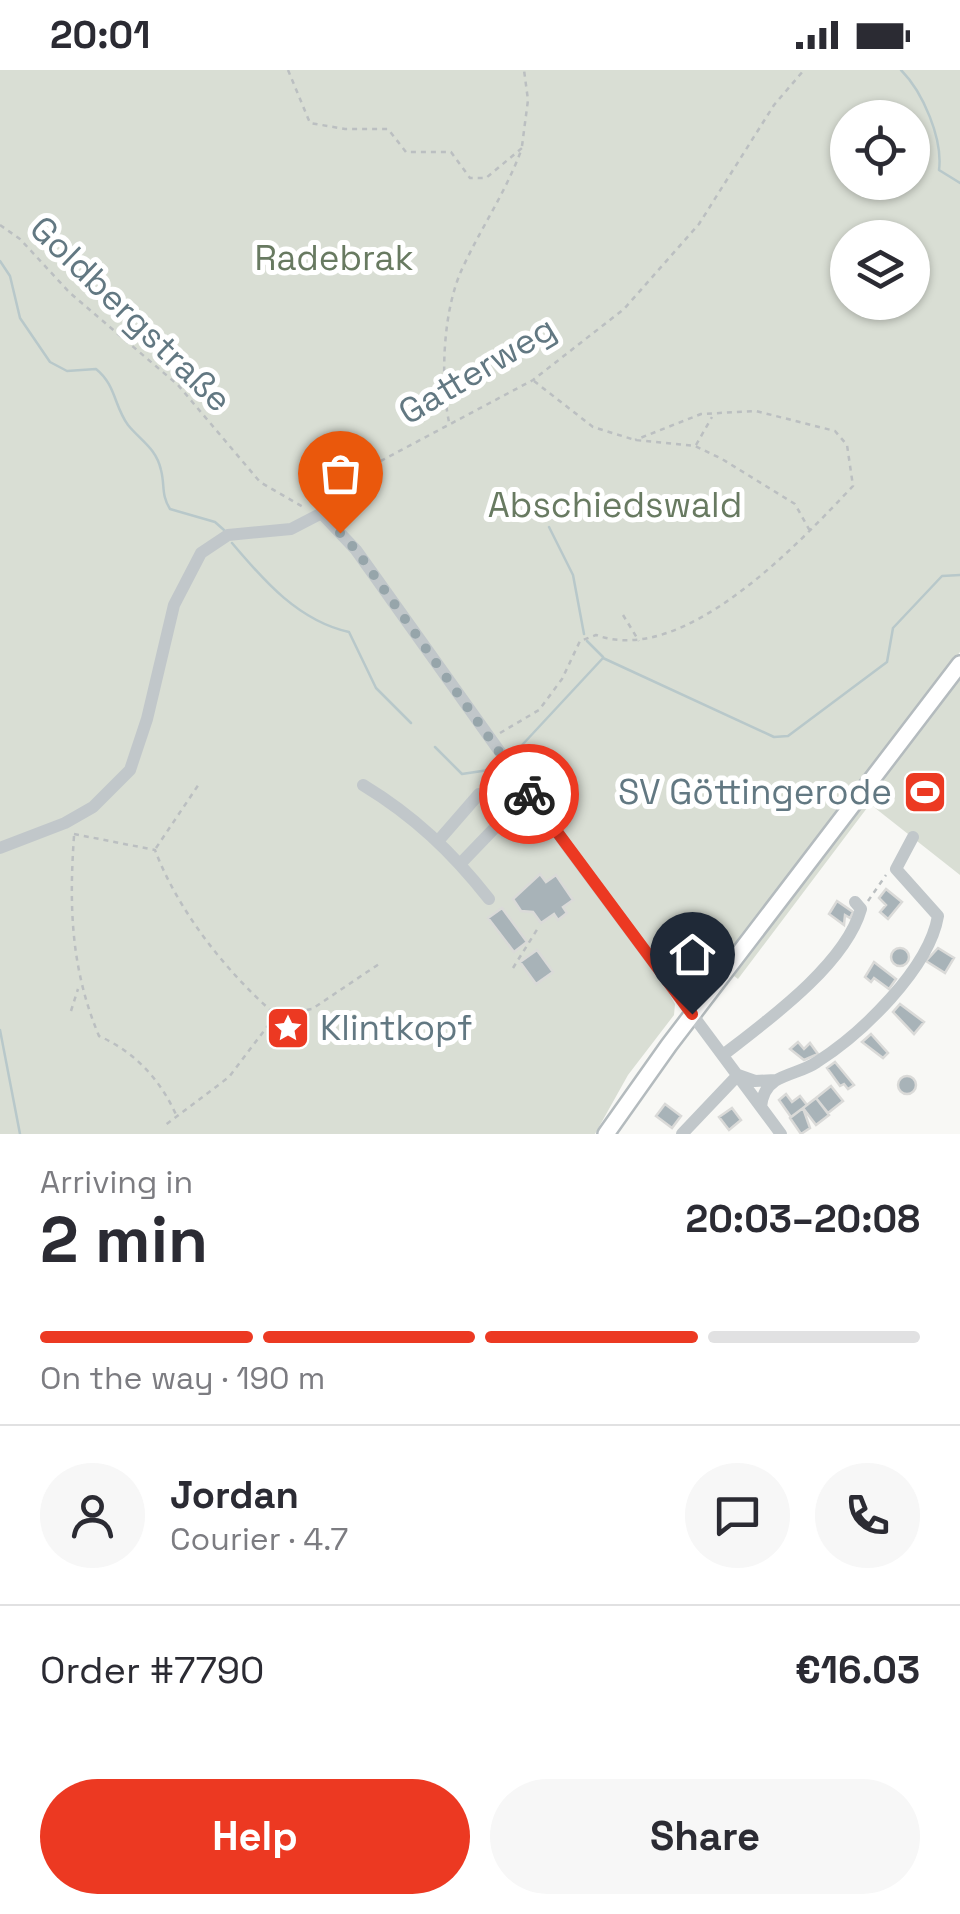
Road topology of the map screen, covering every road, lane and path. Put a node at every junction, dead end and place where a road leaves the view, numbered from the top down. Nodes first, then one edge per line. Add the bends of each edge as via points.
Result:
1 (288, 70) edge
2 (524, 70) edge
3 (804, 70) edge
4 (522, 148) junction
5 (0, 225) edge
6 (533, 380) junction
7 (713, 415) junction
8 (450, 424) junction
9 (350, 436) dead end
10 (635, 440) junction
11 (695, 446) junction
12 (375, 464) junction
13 (321, 516) junction
14 (810, 532) junction
15 (624, 615) dead end
16 (640, 642) junction
17 (960, 664) edge
18 (490, 740) junction
19 (198, 784) dead end
20 (363, 785) dead end
21 (479, 794) dead end
22 (511, 811) dead end
23 (70, 829) junction
24 (913, 837) dead end
25 (439, 840) junction
26 (0, 848) edge
27 (156, 850) junction
28 (460, 863) junction
29 (896, 869) junction
30 (489, 899) dead end
31 (857, 908) joint
32 (538, 928) dead end
33 (379, 964) dead end
34 (513, 968) dead end
35 (79, 987) junction
36 (71, 1011) dead end
37 (692, 1014) junction
38 (276, 1015) junction
39 (723, 1055) junction
40 (738, 1075) junction
41 (776, 1080) junction
42 (761, 1107) junction
43 (177, 1117) junction
44 (164, 1126) dead end
45 (606, 1134) edge
46 (682, 1134) edge
47 (781, 1134) edge

1 - 4 path via 310,123 388,129 406,152 451,152 470,178 486,178
2 - 4 path
3 - 6 path, Gatterweg via 774,105 699,224 624,309
4 - 8 path via 505,195 460,271 441,366
5 - 13 path, Goldbergstraße via 178,385 260,482
6 - 8 path, Gatterweg
6 - 10 path via 593,426
7 - 10 path
7 - 11 path
7 - 14 path via 756,411 835,431 847,445 853,486
8 - 12 path, Gatterweg
9 - 12 path
10 - 11 path
11 - 14 path via 795,504
12 - 13 path, Gatterweg
13 - 18 street via 356,550
13 - 23 street via 291,529 228,535 201,553 174,604 130,770
14 - 16 path via 742,592
15 - 16 path
16 - 18 path via 596,635 580,641 538,710
17 - 37 main road
18 - 37 street
19 - 27 path
20 - 25 street
21 - 25 street
22 - 28 street
23 - 26 street
23 - 27 path
23 - 35 path
24 - 29 street
25 - 28 street
27 - 38 path via 202,932
28 - 30 street
29 - 31 path
29 - 41 street via 938,916 930,938 867,1022 819,1061
31 - 39 street via 795,996
32 - 34 path
33 - 38 path via 312,1009
35 - 36 path
35 - 43 path via 99,1036 128,1050 167,1093
37 - 39 street
37 - 45 main road
38 - 43 path via 237,1069
39 - 40 street
40 - 41 street
40 - 42 street
40 - 46 street
41 - 42 street
42 - 47 street
43 - 44 path

